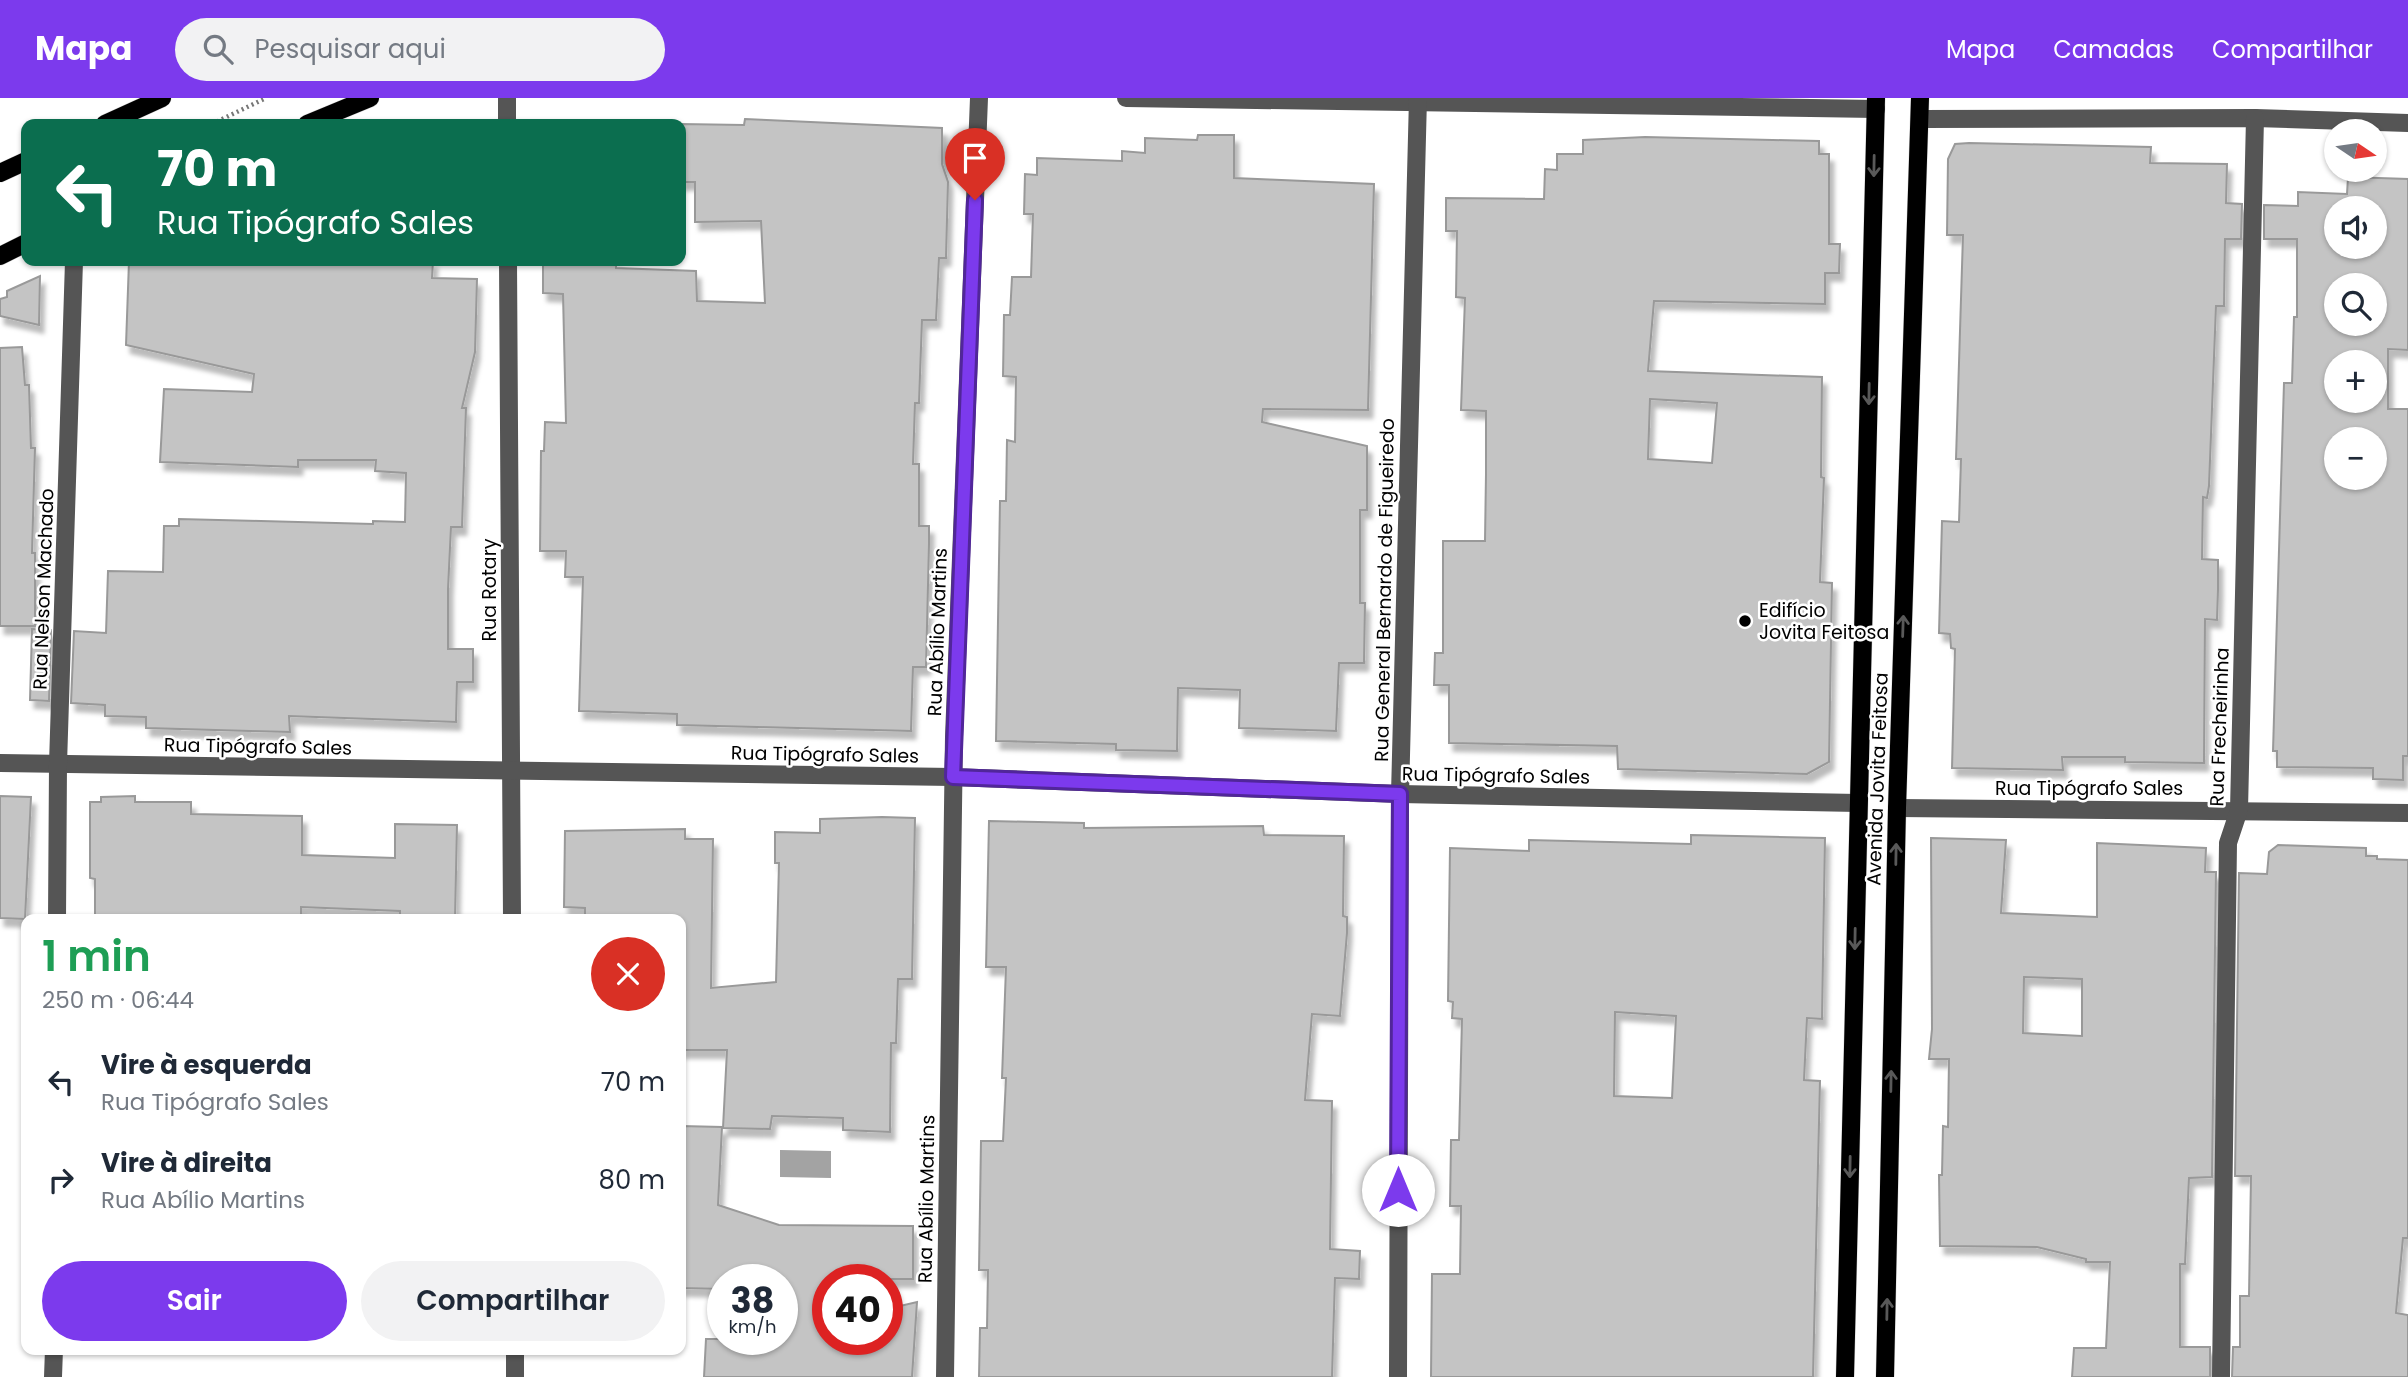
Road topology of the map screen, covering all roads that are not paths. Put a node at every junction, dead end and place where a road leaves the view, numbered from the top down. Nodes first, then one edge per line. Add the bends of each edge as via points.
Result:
1 (162, 98) edge
2 (370, 98) edge
3 (507, 98) edge
4 (979, 98) edge
5 (1126, 98) edge
6 (1920, 98) edge
7 (1418, 100) edge
8 (1876, 104) edge
9 (2255, 118) junction
10 (116, 119) edge
11 (319, 119) edge
12 (507, 119) edge
13 (1920, 119) junction
14 (2408, 123) edge
15 (21, 163) edge
16 (0, 173) edge
17 (21, 246) edge
18 (0, 256) edge
19 (74, 266) edge
20 (508, 266) edge
21 (0, 763) edge
22 (58, 764) junction
23 (511, 772) junction
24 (953, 777) junction
25 (1400, 794) junction
26 (1858, 803) junction
27 (1897, 808) junction
28 (2239, 810) junction
29 (2408, 813) edge
30 (57, 914) edge
31 (512, 914) edge
32 (54, 1355) edge
33 (515, 1355) edge
34 (54, 1377) edge
35 (515, 1377) edge
36 (945, 1377) edge
37 (1398, 1377) edge
38 (1845, 1377) edge
39 (1885, 1377) edge
40 (2221, 1377) edge

1 - 10 main road
2 - 11 main road
3 - 12 street
4 - 24 street, Rua Abílio Martins
5 - 7 street
6 - 13 main road, Avenida Jovita Feitosa
7 - 8 street
7 - 25 street, Rua General Bernardo de Figueiredo
8 -> 26 main road, Avenida Jovita Feitosa
9 - 13 street
9 - 14 street
9 - 28 street, Rua Frecheirinha
27 -> 13 main road, Avenida Jovita Feitosa
15 - 16 main road
17 - 18 main road
19 - 22 street, Rua Nelson Machado
20 - 23 street, Rua Rotary
21 - 22 street, Rua Tipógrafo Sales
22 - 23 street, Rua Tipógrafo Sales
22 - 30 street, Rua Nelson Machado
23 - 24 street, Rua Tipógrafo Sales
23 - 31 street, Rua Rotary
24 - 25 street, Rua Tipógrafo Sales
24 - 36 street, Rua Abílio Martins
25 - 26 street, Rua Tipógrafo Sales
25 - 37 street, Rua General Bernardo de Figueiredo
26 -> 38 main road, Avenida Jovita Feitosa
27 - 28 street, Rua Tipógrafo Sales
39 -> 27 main road, Avenida Jovita Feitosa
28 - 29 street, Rua Tipógrafo Sales
28 - 40 street, Rua Frecheirinha via 2228,843
32 - 34 street
33 - 35 street

